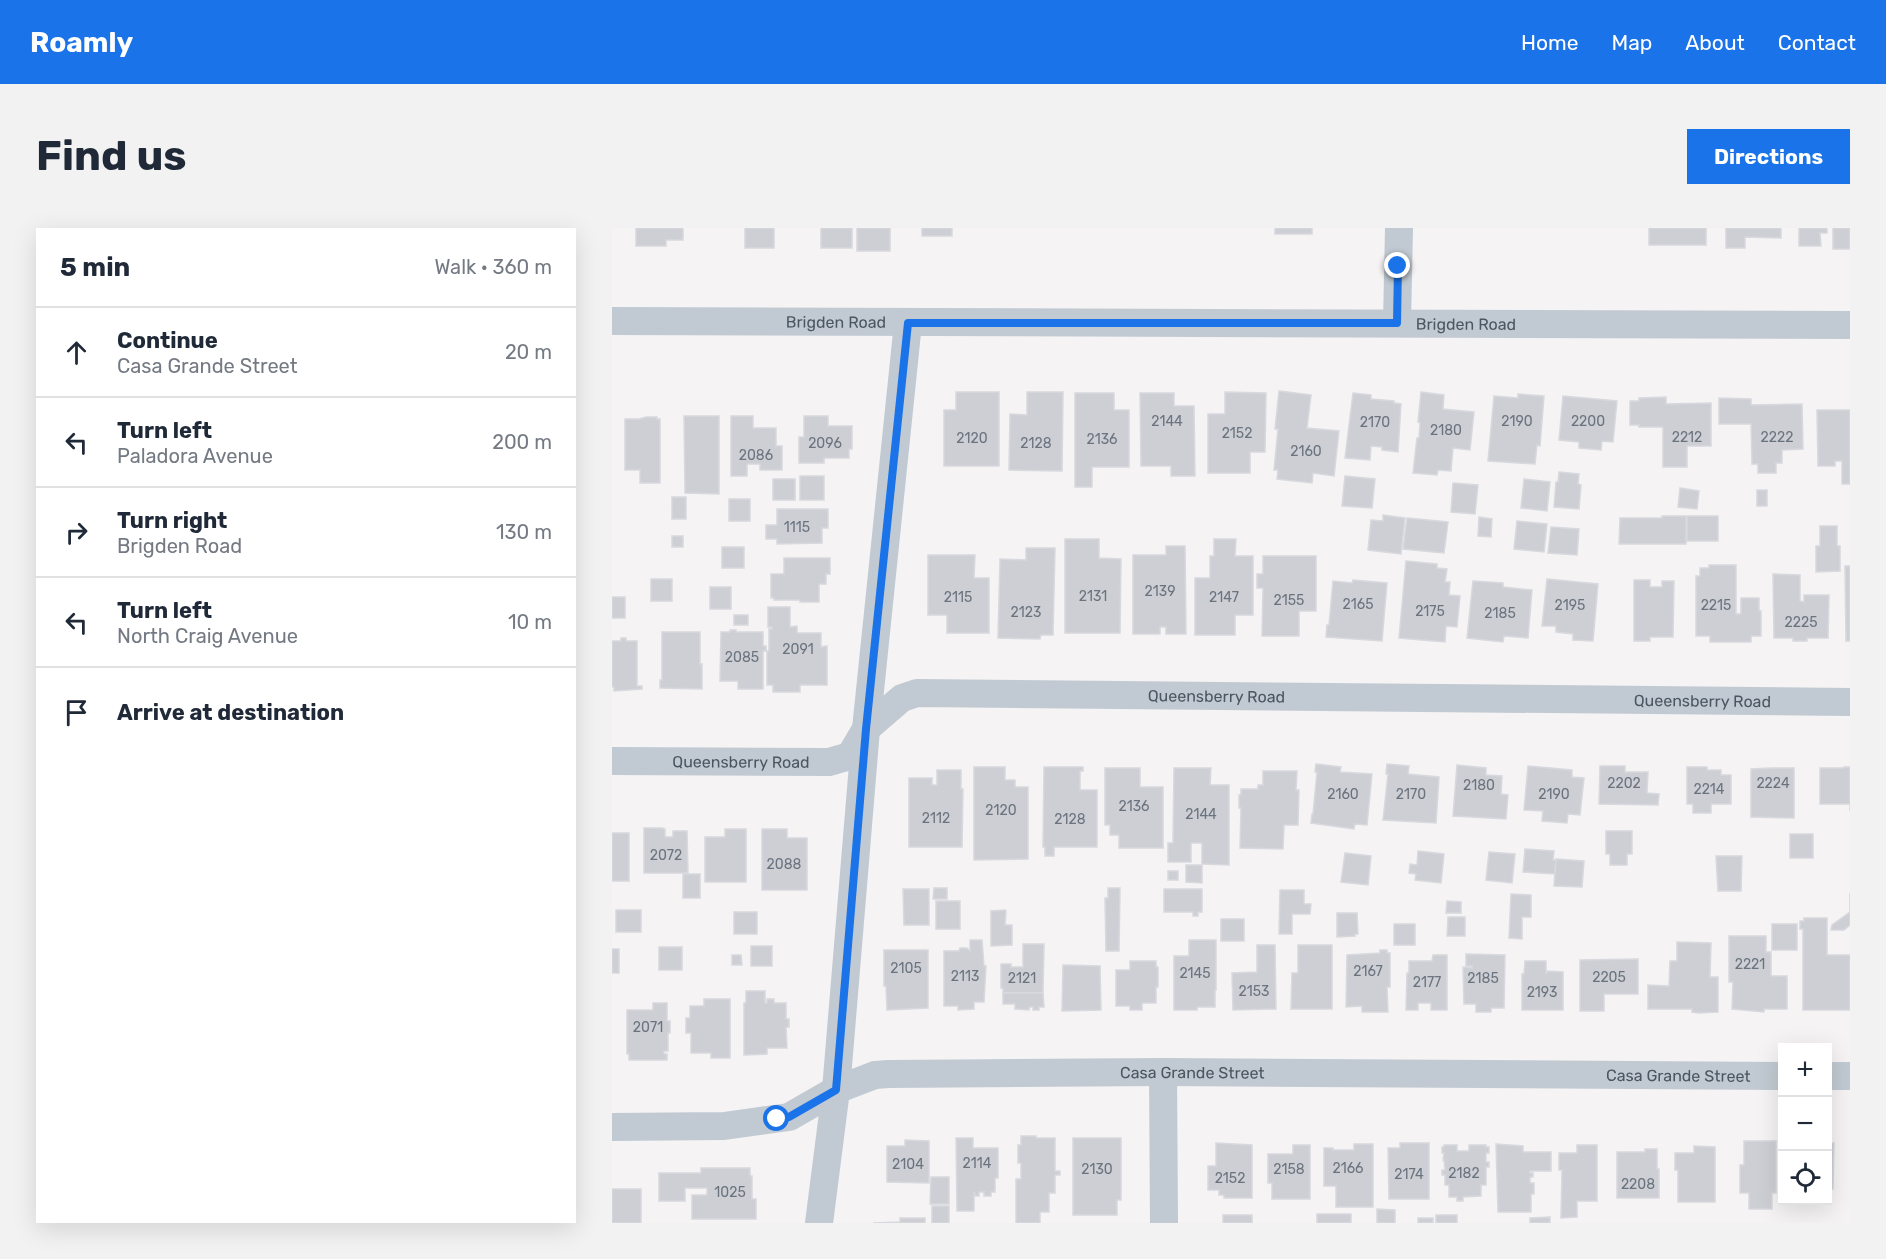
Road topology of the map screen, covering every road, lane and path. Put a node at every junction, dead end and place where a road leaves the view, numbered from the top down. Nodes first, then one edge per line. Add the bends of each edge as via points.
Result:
1 (1399, 228) edge
2 (612, 321) edge
3 (908, 323) junction
4 (1397, 323) junction
5 (1850, 325) edge
6 (1850, 702) edge
7 (866, 729) junction
8 (612, 760) edge
9 (1163, 1072) junction
10 (1778, 1076) edge
11 (1832, 1076) edge
12 (1850, 1076) edge
13 (836, 1090) junction
14 (612, 1127) edge
15 (819, 1223) edge
16 (1164, 1223) edge

1 - 4 street
2 - 3 street, Brigden Road
3 - 4 street, Brigden Road
3 - 7 street
4 - 5 street, Brigden Road
6 - 7 street, Queensberry Road via 917,693 902,698
7 - 8 street, Queensberry Road via 850,756 829,762
7 - 13 street
9 - 10 street, Casa Grande Street
9 - 13 street, Casa Grande Street via 888,1074 874,1075
9 - 16 street
11 - 12 street
13 - 14 street, Casa Grande Street via 789,1117 724,1126
13 - 15 street

